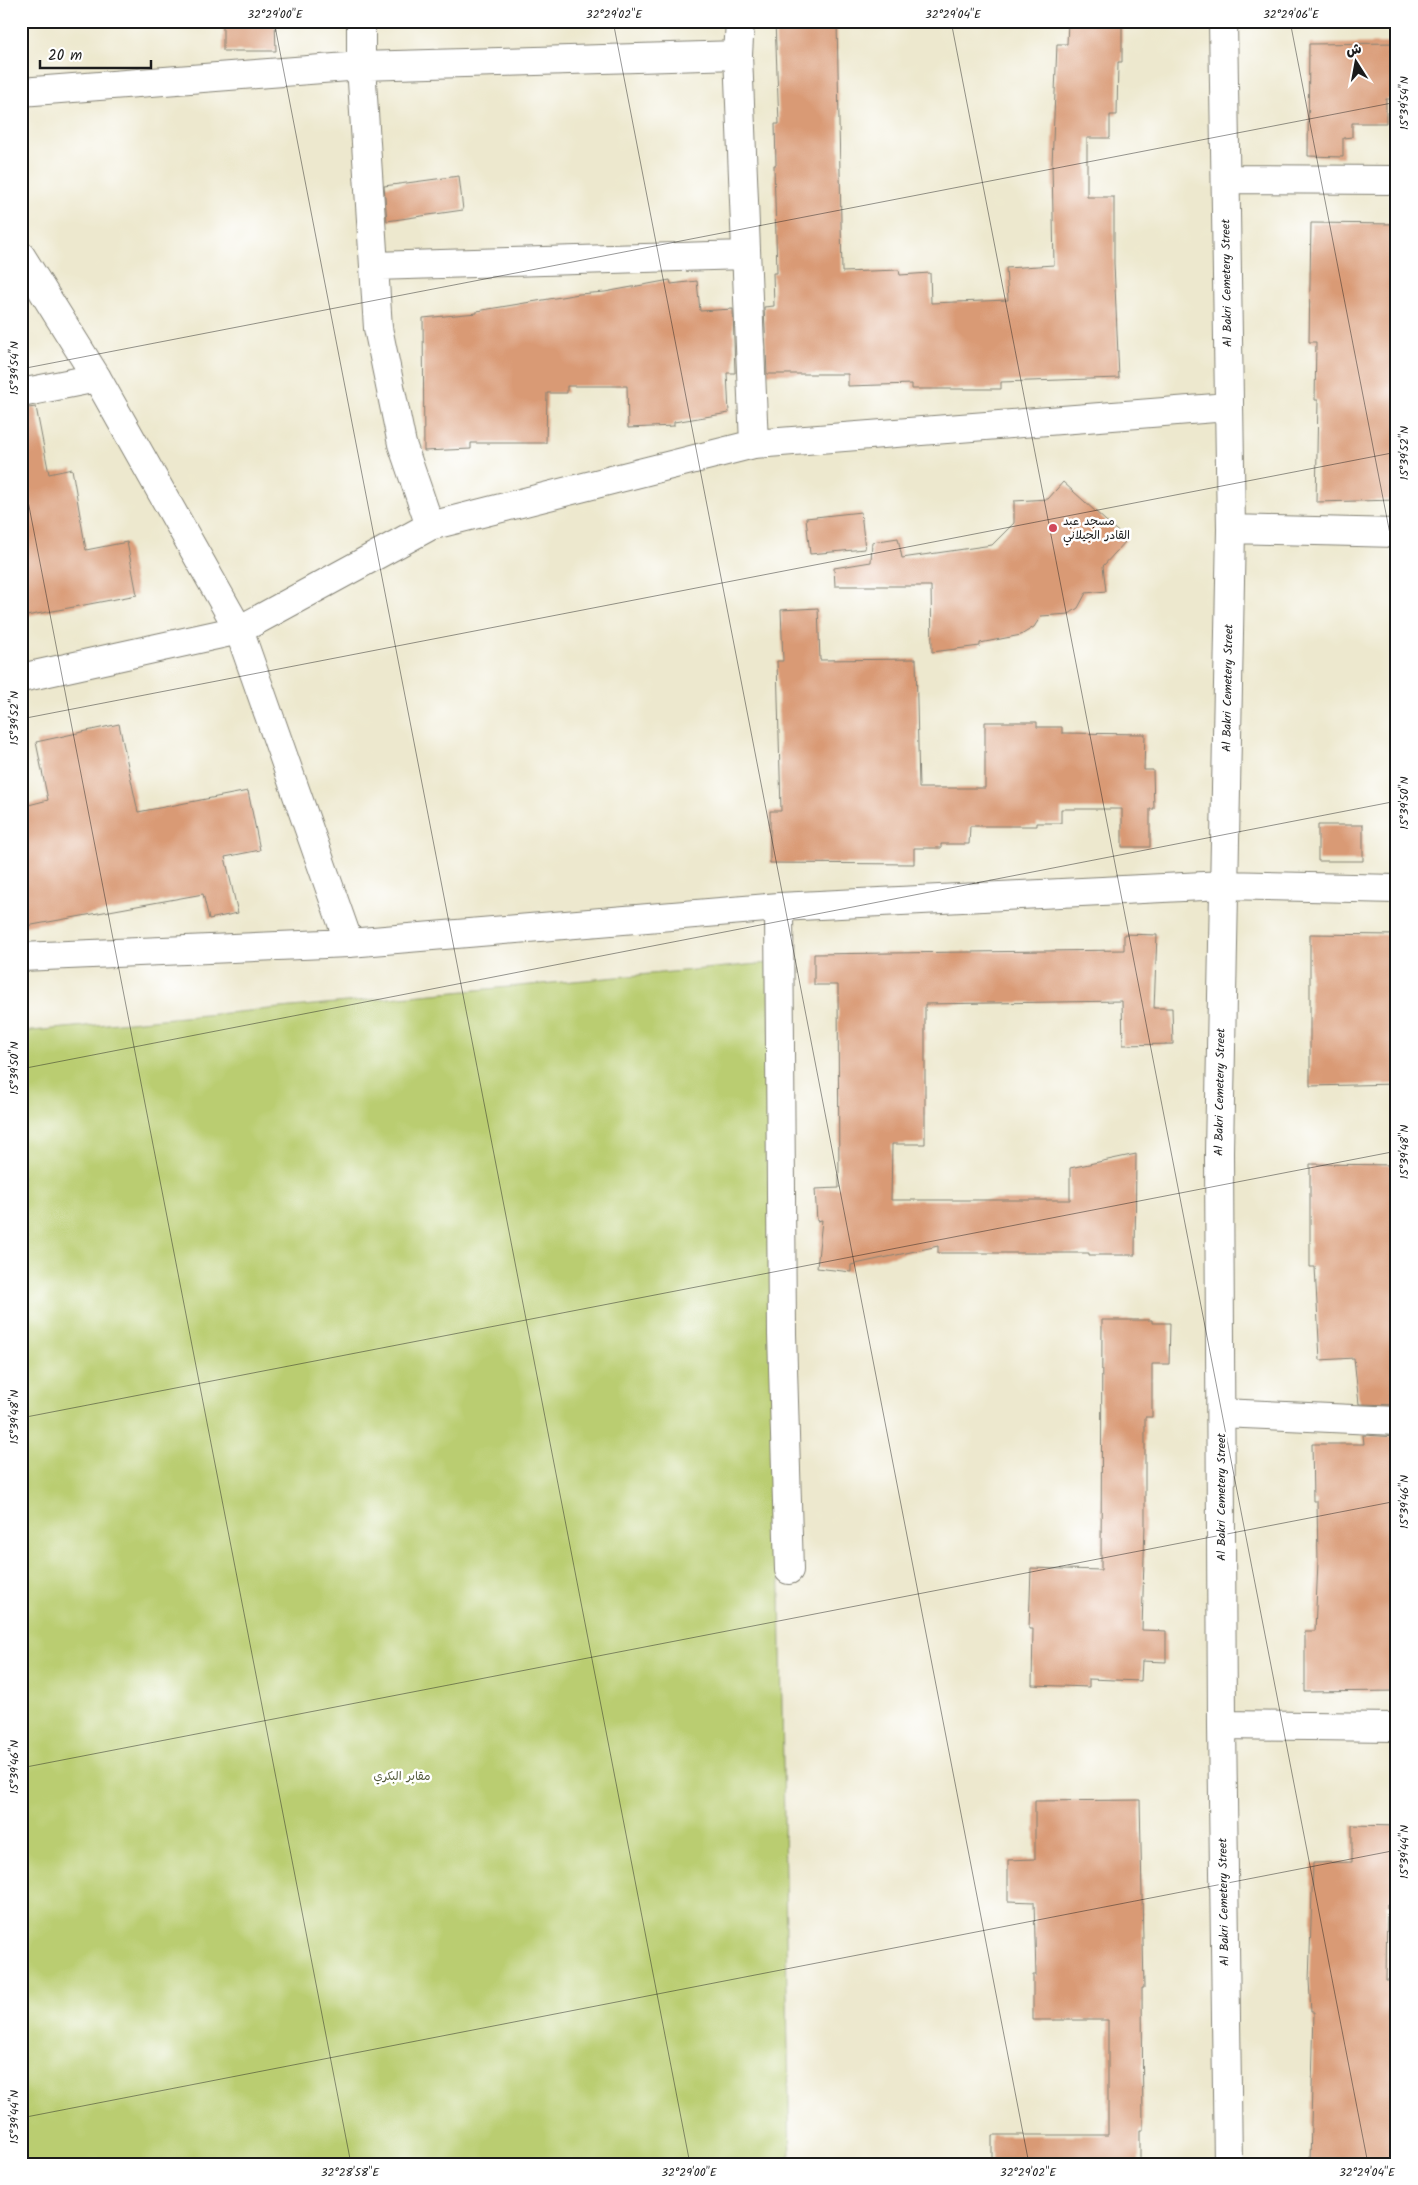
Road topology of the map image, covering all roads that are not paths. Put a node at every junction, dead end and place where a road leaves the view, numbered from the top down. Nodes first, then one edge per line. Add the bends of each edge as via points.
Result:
1 (361, 21) edge
2 (740, 21) edge
3 (1223, 21) edge
4 (738, 54) junction
5 (361, 66) junction
6 (21, 92) edge
7 (1226, 179) junction
8 (1397, 180) edge
9 (745, 254) junction
10 (21, 256) edge
11 (374, 266) junction
12 (97, 378) junction
13 (21, 393) edge
14 (1228, 407) junction
15 (754, 444) junction
16 (430, 526) junction
17 (1232, 529) junction
18 (1397, 533) edge
19 (239, 630) junction
20 (21, 678) edge
21 (1224, 885) junction
22 (1397, 889) edge
23 (779, 907) junction
24 (349, 943) junction
25 (21, 957) edge
26 (1221, 1413) junction
27 (1397, 1421) edge
28 (789, 1570) dead end
29 (1222, 1725) junction
30 (1397, 1727) edge
31 (1228, 2164) edge

1 - 5 street
2 - 4 street
3 - 7 street, Al Bakri Cemetery Street
4 - 5 street
4 - 9 street
5 - 6 street
5 - 11 street
7 - 8 street
7 - 14 street, Al Bakri Cemetery Street
9 - 11 street
9 - 15 street
10 - 12 street
11 - 16 street via 378,328 402,444
12 - 13 street
12 - 19 street
14 - 15 street
14 - 17 street, Al Bakri Cemetery Street
15 - 16 street
16 - 19 street
17 - 18 street
17 - 21 street, Al Bakri Cemetery Street
19 - 20 street
19 - 24 street
21 - 22 street
21 - 23 street
21 - 26 street, Al Bakri Cemetery Street via 1219,1152
23 - 24 street
23 - 28 street via 782,1334
24 - 25 street
26 - 27 street
26 - 29 street, Al Bakri Cemetery Street
29 - 30 street
29 - 31 street, Al Bakri Cemetery Street

